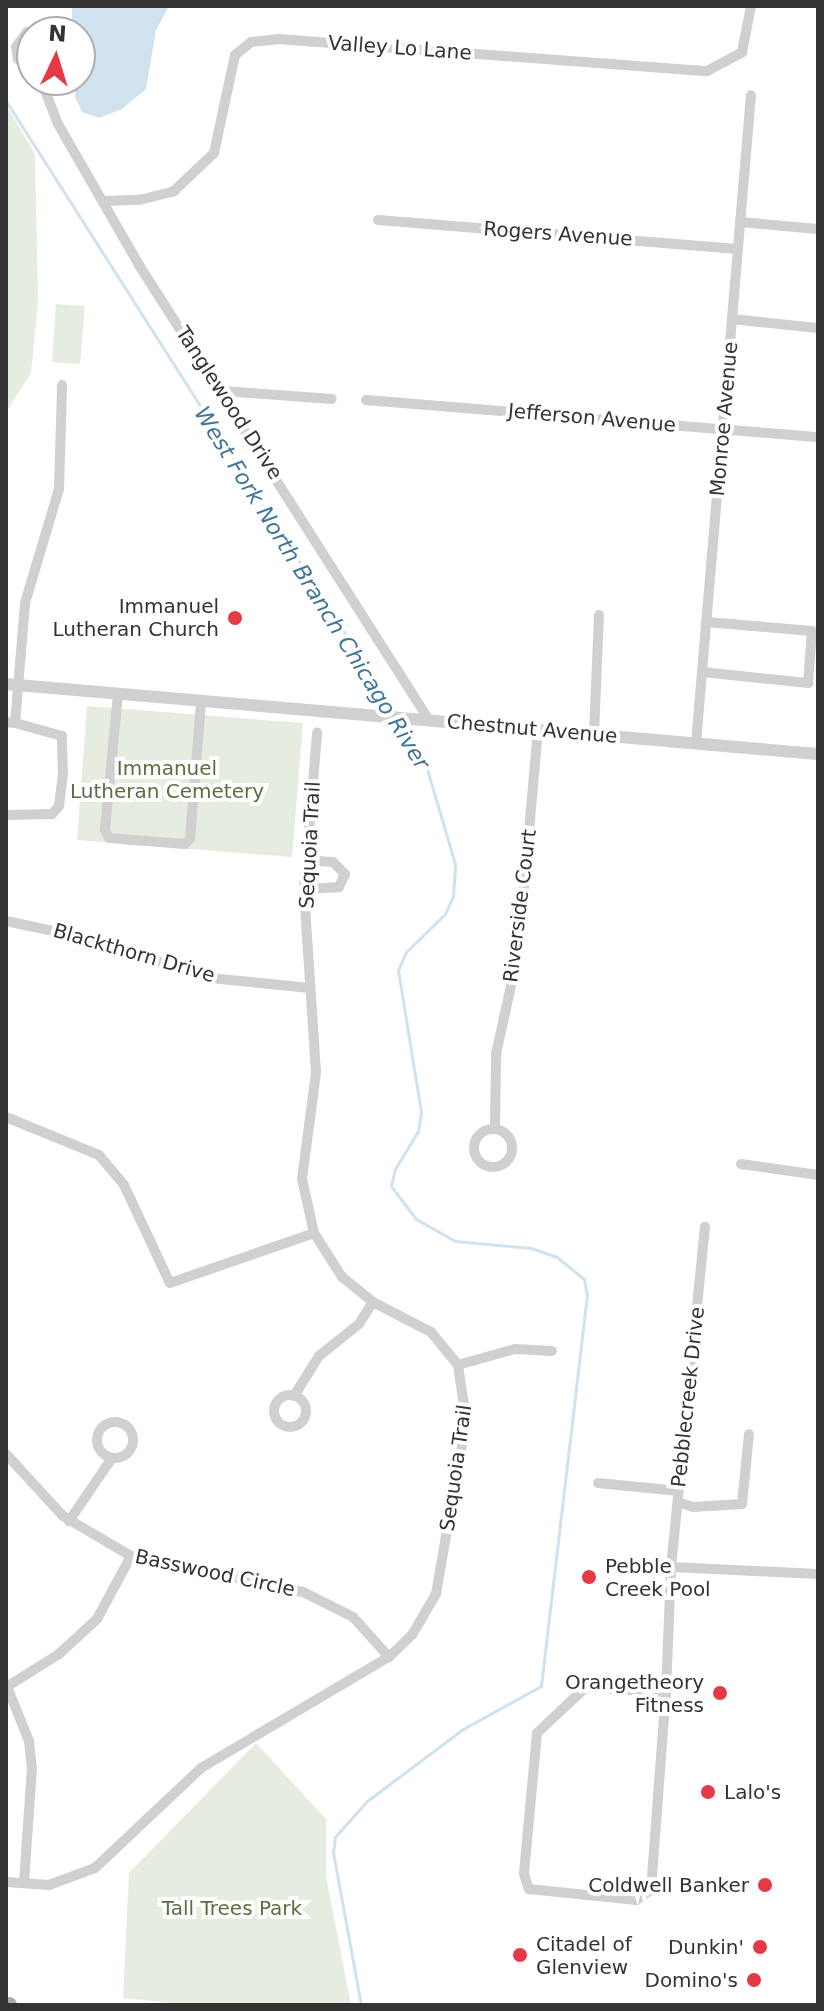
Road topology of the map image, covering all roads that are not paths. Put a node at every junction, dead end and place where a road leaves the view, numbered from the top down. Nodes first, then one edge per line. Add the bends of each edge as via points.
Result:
1 (751, 6) edge
2 (751, 95) dead end
3 (47, 96) edge
4 (104, 201) junction
5 (378, 220) dead end
6 (740, 222) junction
7 (818, 229) edge
8 (738, 249) junction
9 (732, 319) junction
10 (818, 328) edge
11 (62, 385) dead end
12 (223, 391) junction
13 (332, 399) dead end
14 (366, 400) dead end
15 (723, 429) junction
16 (818, 437) edge
17 (599, 615) dead end
18 (706, 622) junction
19 (702, 672) junction
20 (10, 684) edge
21 (118, 694) junction
22 (201, 701) junction
23 (429, 720) junction
24 (10, 722) edge
25 (538, 729) junction
26 (317, 733) dead end
27 (594, 734) junction
28 (696, 743) junction
29 (818, 754) edge
30 (6, 815) edge
31 (306, 860) junction
32 (304, 889) junction
33 (6, 921) edge
34 (310, 988) junction
35 (6, 1117) edge
36 (495, 1129) dead end
37 (741, 1164) dead end
38 (818, 1175) edge
39 (705, 1227) dead end
40 (314, 1233) junction
41 (373, 1302) junction
42 (552, 1351) dead end
43 (458, 1365) junction
44 (294, 1396) dead end
45 (749, 1434) dead end
46 (6, 1454) edge
47 (112, 1458) dead end
48 (598, 1483) dead end
49 (678, 1496) junction
50 (69, 1521) junction
51 (131, 1556) junction
52 (671, 1567) junction
53 (818, 1574) edge
54 (389, 1657) junction
55 (7, 1685) edge
56 (666, 1692) junction
57 (6, 1882) edge
58 (24, 1883) junction

1 - 4 street, Valley Lo Lane via 742,52 707,71 278,39 251,42 235,55 214,153 174,191
2 - 6 street, Monroe Avenue
3 - 4 street, Tanglewood Drive
4 - 12 street, Tanglewood Drive via 139,265
5 - 8 street, Rogers Avenue
6 - 7 street
6 - 8 street, Monroe Avenue
8 - 9 street, Monroe Avenue
9 - 10 street
9 - 15 street, Monroe Avenue
11 - 20 street via 59,489 25,603
12 - 13 street
12 - 23 street, Tanglewood Drive
14 - 15 street, Jefferson Avenue
15 - 16 street, Jefferson Avenue
15 - 18 street, Monroe Avenue
17 - 27 street
18 - 19 street, Monroe Avenue
18 - 19 street via 812,631 808,683
19 - 28 street, Monroe Avenue
20 - 21 street, Chestnut Avenue
20 - 24 street
21 - 22 street, Chestnut Avenue
21 - 22 street via 105,830 109,838 185,844 190,839
22 - 23 street, Chestnut Avenue
23 - 25 street, Chestnut Avenue
24 - 30 street via 53,731 65,745 59,806 44,817
25 - 27 street, Chestnut Avenue
25 - 36 street, Riverside Court via 518,954 496,1054
26 - 31 street, Sequoia Trail
27 - 28 street, Chestnut Avenue
28 - 29 street, Chestnut Avenue
31 - 32 street, Sequoia Trail
31 - 32 street via 333,862 345,874 339,887
32 - 34 street, Sequoia Trail
33 - 34 street, Blackthorn Drive via 82,937 210,978
34 - 40 street, Sequoia Trail via 316,1072 302,1179
35 - 40 street via 99,1155 124,1185 170,1283
37 - 38 street
39 - 49 street, Pebblecreek Drive
40 - 41 street, Sequoia Trail via 342,1277
41 - 43 street, Sequoia Trail via 431,1332
41 - 44 street via 359,1324 319,1356
42 - 43 street via 515,1349
43 - 54 street, Sequoia Trail via 466,1420 443,1566 425,1616
45 - 49 street via 742,1504 693,1507
46 - 50 street, Basswood Circle
47 - 50 street
48 - 49 street
49 - 52 street, Pebblecreek Drive
50 - 51 street, Basswood Circle
51 - 54 street, Basswood Circle via 303,1592 353,1617
51 - 55 street via 105,1607 85,1632
52 - 53 street
52 - 56 street, Pebblecreek Drive
54 - 58 street, Sequoia Trail via 201,1768 95,1868 49,1885
55 - 58 street via 29,1741 32,1768
56 - 56 street, Pebblecreek Drive via 586,1687 537,1733 526,1884 543,1894 636,1900 647,1896
57 - 58 street, Sequoia Trail

